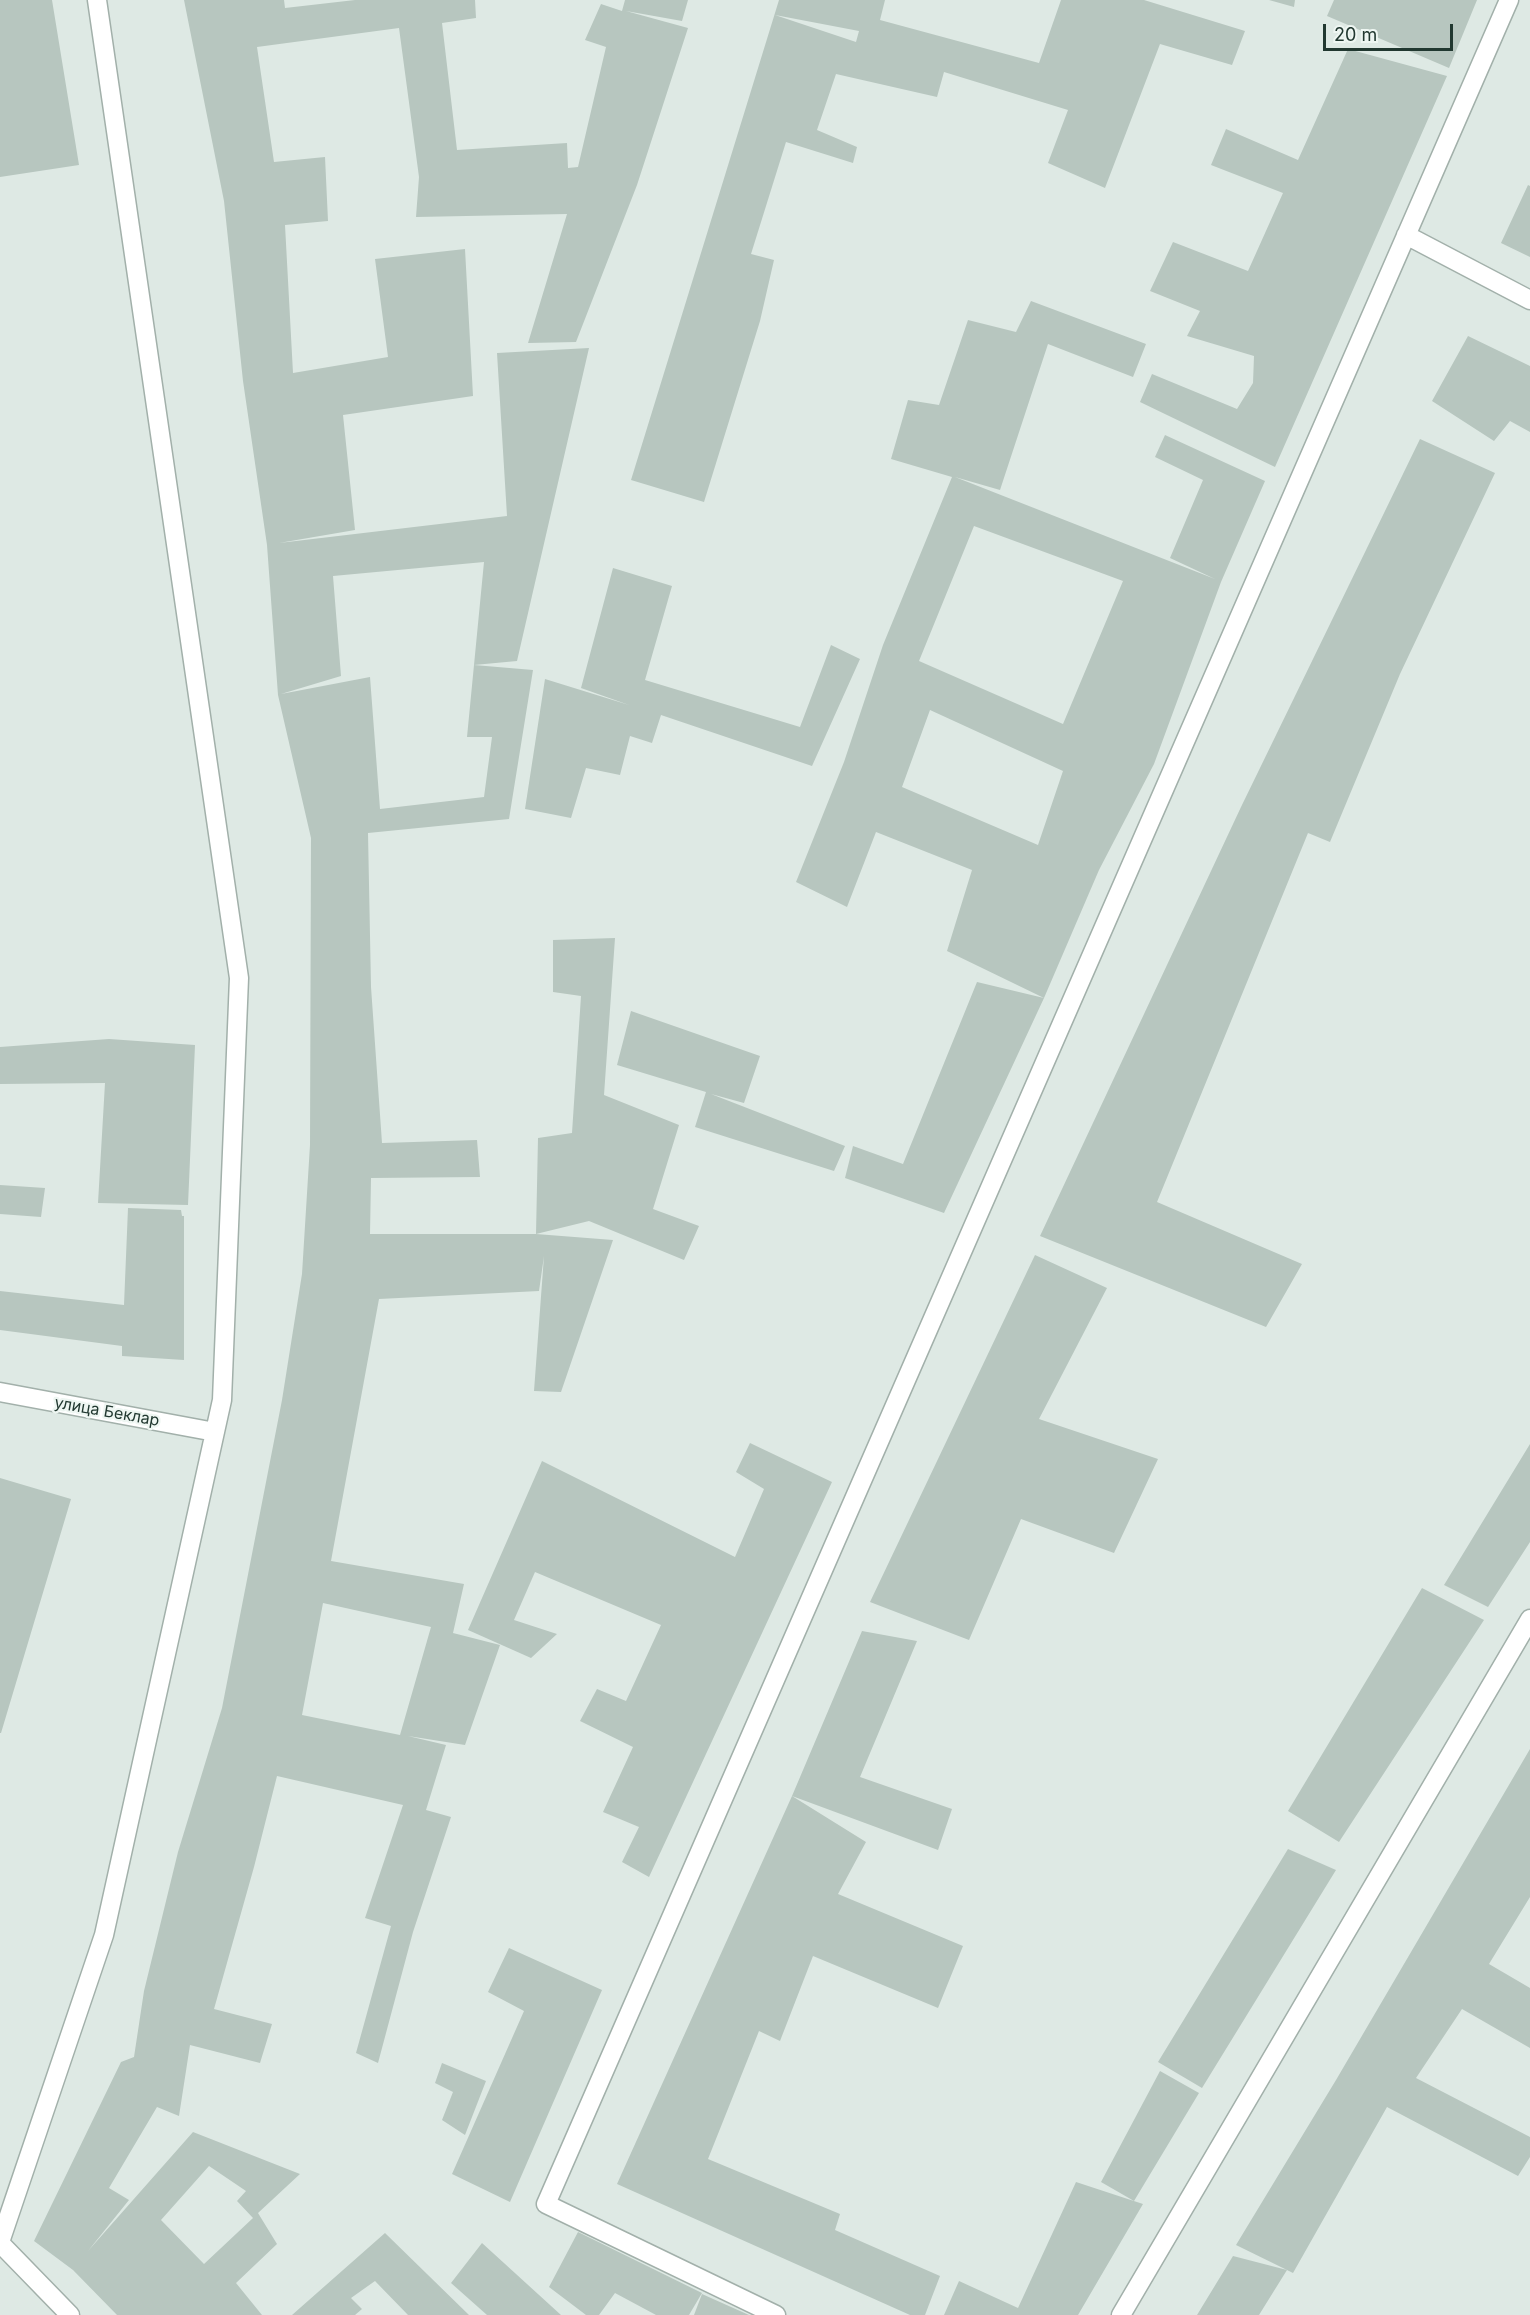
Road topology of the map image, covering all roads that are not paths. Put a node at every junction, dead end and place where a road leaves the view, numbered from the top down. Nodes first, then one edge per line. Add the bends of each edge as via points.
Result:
1 (97, 0) edge
2 (1509, 0) edge
3 (1406, 235) junction
4 (1530, 300) edge
5 (0, 1392) edge
6 (215, 1432) junction
7 (1530, 1619) edge
8 (0, 2242) edge
9 (70, 2315) edge
10 (776, 2315) edge
11 (1121, 2315) edge

1 - 6 street via 240,978 222,1400
2 - 3 street
3 - 4 street
3 - 10 street via 546,2204
5 - 6 street, улица Беклар
6 - 8 street via 104,1935
7 - 11 street
8 - 9 street

